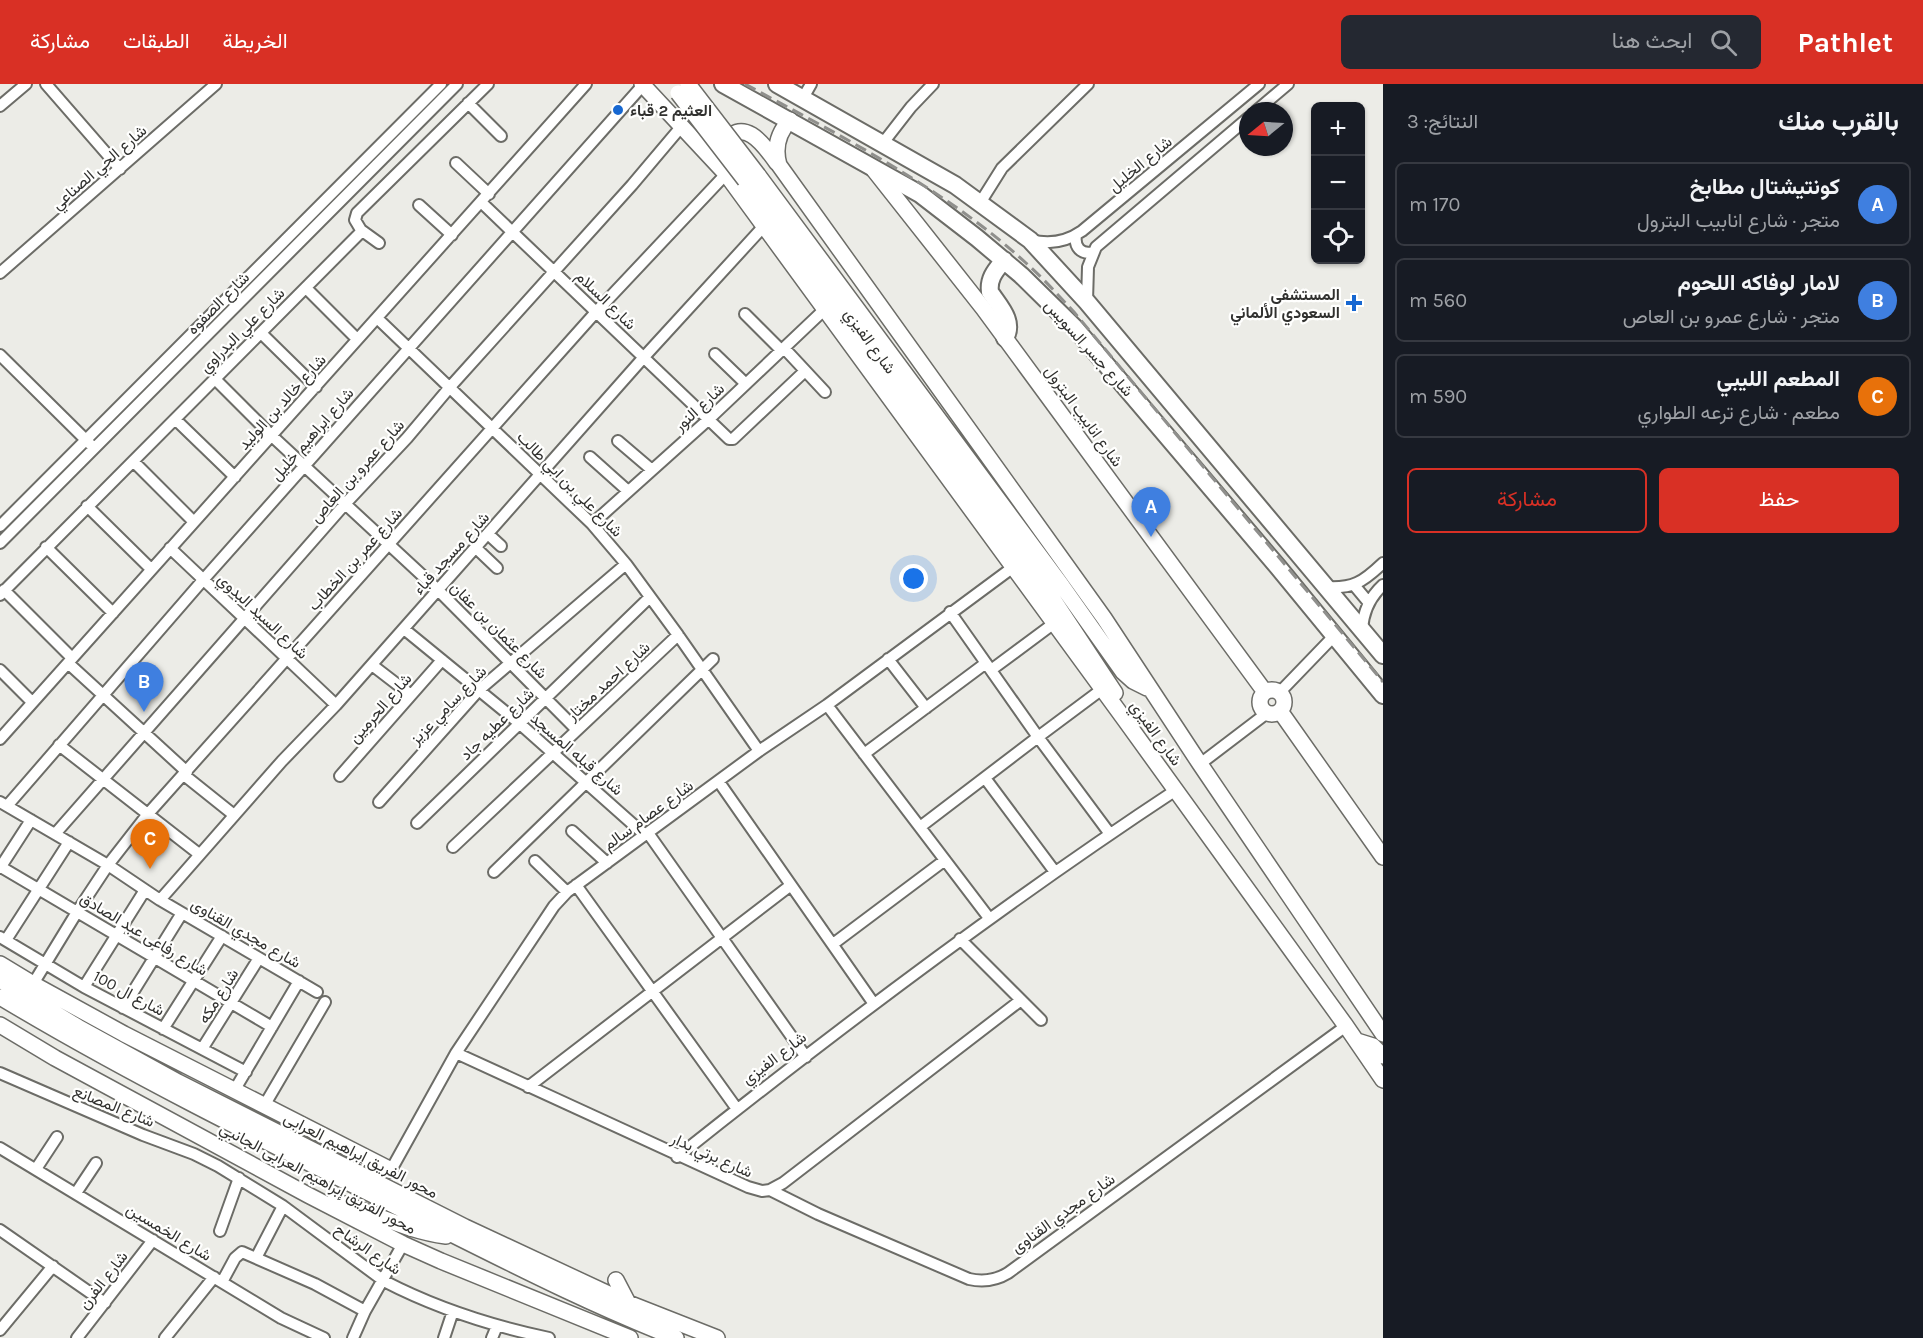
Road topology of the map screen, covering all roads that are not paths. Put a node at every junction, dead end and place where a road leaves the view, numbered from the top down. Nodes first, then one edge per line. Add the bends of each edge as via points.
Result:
1 (26, 84) edge
2 (46, 84) edge
3 (216, 84) edge
4 (441, 84) edge
5 (457, 84) edge
6 (488, 84) edge
7 (586, 84) edge
8 (671, 84) edge
9 (688, 84) edge
10 (723, 84) edge
11 (777, 84) edge
12 (933, 84) edge
13 (1088, 84) edge
14 (1259, 84) edge
15 (1288, 84) edge
16 (642, 85) edge
17 (807, 91) edge
18 (1267, 102) edge
19 (468, 103) junction
20 (0, 106) edge
21 (790, 120) junction
22 (1239, 126) edge
23 (681, 127) junction
24 (501, 136) dead end
25 (883, 143) junction
26 (456, 163) dead end
27 (779, 165) junction
28 (870, 165) junction
29 (120, 169) junction
30 (726, 174) junction
31 (751, 178) junction
32 (485, 198) junction
33 (980, 203) junction
34 (419, 205) dead end
35 (764, 226) junction
36 (361, 230) junction
37 (512, 231) junction
38 (452, 235) junction
39 (1076, 235) junction
40 (1030, 240) junction
41 (380, 243) dead end
42 (1093, 252) junction
43 (1004, 260) junction
44 (554, 271) junction
45 (0, 273) edge
46 (306, 288) junction
47 (1086, 302) junction
48 (825, 309) junction
49 (596, 312) junction
50 (745, 314) dead end
51 (377, 318) junction
52 (261, 333) junction
53 (1005, 338) junction
54 (357, 339) junction
55 (408, 348) junction
56 (782, 349) junction
57 (715, 354) dead end
58 (0, 355) edge
59 (644, 357) junction
60 (805, 371) junction
61 (215, 379) junction
62 (746, 384) junction
63 (316, 387) junction
64 (450, 387) junction
65 (825, 392) dead end
66 (175, 419) junction
67 (709, 419) junction
68 (492, 428) junction
69 (272, 436) junction
70 (86, 440) junction
71 (618, 441) dead end
72 (95, 448) junction
73 (590, 457) dead end
74 (134, 462) junction
75 (304, 466) junction
76 (652, 470) junction
77 (541, 475) junction
78 (235, 477) junction
79 (628, 491) junction
80 (345, 504) junction
81 (87, 506) junction
82 (194, 522) junction
83 (592, 524) junction
84 (0, 526) edge
85 (488, 534) junction
86 (0, 543) edge
87 (389, 544) junction
88 (501, 546) dead end
89 (46, 547) junction
90 (170, 548) junction
91 (476, 548) junction
92 (1383, 563) edge
93 (626, 564) junction
94 (497, 568) dead end
95 (1012, 568) junction
96 (151, 569) junction
97 (203, 580) junction
98 (1354, 585) junction
99 (1383, 585) edge
100 (1325, 587) junction
101 (438, 590) junction
102 (2, 592) edge
103 (650, 597) junction
104 (1369, 603) junction
105 (950, 612) junction
106 (113, 613) junction
107 (244, 619) junction
108 (1053, 624) junction
109 (404, 629) junction
110 (1362, 630) junction
111 (678, 635) junction
112 (1334, 636) junction
113 (1383, 656) edge
114 (287, 658) junction
115 (713, 659) dead end
116 (888, 659) junction
117 (442, 660) junction
118 (70, 661) junction
119 (511, 663) junction
120 (372, 665) junction
121 (988, 667) junction
122 (702, 669) junction
123 (0, 670) edge
124 (1150, 689) junction
125 (479, 690) junction
126 (1101, 690) junction
127 (1272, 692) junction
128 (102, 694) junction
129 (411, 695) junction
130 (1383, 695) edge
131 (545, 698) junction
132 (32, 702) junction
133 (336, 705) junction
134 (827, 705) junction
135 (926, 708) junction
136 (1273, 712) junction
137 (1125, 720) junction
138 (519, 723) junction
139 (577, 730) junction
140 (145, 733) junction
141 (1038, 737) junction
142 (0, 739) edge
143 (59, 745) junction
144 (759, 751) junction
145 (553, 753) junction
146 (864, 754) junction
147 (1200, 764) junction
148 (186, 773) junction
149 (340, 776) dead end
150 (985, 778) junction
151 (102, 780) junction
152 (719, 782) junction
153 (587, 783) junction
154 (1176, 790) junction
155 (378, 802) dead end
156 (3, 804) edge
157 (234, 815) junction
158 (147, 816) junction
159 (31, 820) junction
160 (417, 823) dead end
161 (920, 827) junction
162 (572, 831) dead end
163 (55, 834) junction
164 (646, 834) junction
165 (1110, 834) junction
166 (69, 842) junction
167 (453, 848) dead end
168 (199, 854) junction
169 (1383, 857) edge
170 (945, 860) junction
171 (535, 861) dead end
172 (607, 863) junction
173 (108, 865) junction
174 (0, 867) edge
175 (1055, 872) junction
176 (494, 873) dead end
177 (791, 885) junction
178 (39, 889) junction
179 (572, 889) junction
180 (145, 890) junction
181 (160, 900) junction
182 (77, 912) junction
183 (182, 913) junction
184 (989, 918) junction
185 (116, 934) junction
186 (222, 936) junction
187 (3, 938) edge
188 (723, 938) junction
189 (960, 939) junction
190 (833, 944) junction
191 (154, 957) junction
192 (259, 958) junction
193 (0, 964) edge
194 (45, 964) junction
195 (0, 980) edge
196 (195, 981) junction
197 (299, 981) junction
198 (84, 987) junction
199 (29, 990) junction
200 (317, 992) dead end
201 (652, 992) junction
202 (0, 997) edge
203 (1021, 1000) junction
204 (325, 1002) dead end
205 (232, 1003) junction
206 (874, 1004) junction
207 (123, 1008) junction
208 (1041, 1020) dead end
209 (0, 1025) edge
210 (1346, 1026) junction
211 (272, 1027) junction
212 (163, 1029) junction
213 (1383, 1034) edge
214 (1357, 1041) junction
215 (202, 1049) junction
216 (456, 1053) junction
217 (1383, 1056) edge
218 (806, 1057) junction
219 (246, 1072) junction
220 (0, 1073) edge
221 (1383, 1080) edge
222 (528, 1087) junction
223 (234, 1091) junction
224 (264, 1106) junction
225 (737, 1109) junction
226 (57, 1137) dead end
227 (0, 1148) edge
228 (677, 1156) junction
229 (96, 1163) dead end
230 (218, 1166) joint
231 (36, 1169) junction
232 (391, 1170) joint
233 (239, 1178) junction
234 (770, 1190) junction
235 (76, 1193) junction
236 (308, 1196) junction
237 (282, 1206) junction
238 (0, 1230) edge
239 (220, 1231) dead end
240 (457, 1237) junction
241 (153, 1240) junction
242 (404, 1244) junction
243 (256, 1258) junction
244 (52, 1266) junction
245 (218, 1280) junction
246 (616, 1280) dead end
247 (384, 1281) junction
248 (105, 1303) junction
249 (628, 1303) junction
250 (365, 1311) junction
251 (453, 1311) junction
252 (497, 1326) junction
253 (0, 1330) edge
254 (168, 1334) edge
255 (526, 1336) edge
256 (77, 1338) edge
257 (181, 1338) edge
258 (324, 1338) edge
259 (353, 1338) edge
260 (444, 1338) edge
261 (492, 1338) edge
262 (549, 1338) edge
263 (630, 1338) edge
264 (676, 1338) edge
265 (717, 1338) edge

1 - 20 street
2 - 29 street
3 - 29 street, شارع الحي الصناعي
4 - 70 street, شارع الصفوه
5 - 72 street, شارع الصفوه
6 - 19 street
7 - 32 street, شارع خالد بن الوليد
8 - 31 main road, bridge
9 - 31 main road, bridge
10 - 21 main road, شارع جسر السويس
11 - 17 main road, شارع جسر السويس
12 - 25 street
13 - 33 street via 1007,163
14 - 39 street, شارع الخليل
15 - 18 street
16 - 23 main road, شارع الفيزي
16 - 37 street, شارع ابراهيم خليل
17 - 25 main road, شارع جسر السويس
19 - 24 street
19 - 36 street via 357,213 355,220
21 - 27 main road via 777,144
21 - 28 main road, شارع جسر السويس
22 - 42 street, شارع الخليل
23 - 30 main road, شارع الفيزي
23 - 44 street, شارع عمرو بن العاص
25 - 33 main road, شارع جسر السويس
26 - 32 street, شارع السلام
27 - 30 main road via 758,138 740,132 724,140 719,152 719,164
27 - 124 main road via 1104,618
28 - 43 main road, شارع جسر السويس via 920,194
28 - 53 main road, شارع انابيب البترول
29 - 45 street, شارع الحي الصناعي
30 - 35 main road, شارع الفيزي
30 - 49 street, شارع عمر بن الخطاب
31 - 124 main road via 1060,583 1123,672
31 - 137 main road via 1041,581 1116,694
32 - 37 street, شارع السلام
32 - 38 street, شارع خالد بن الوليد
33 - 40 main road, شارع جسر السويس
34 - 38 street
35 - 48 main road, شارع الفيزي
35 - 59 street, شارع مسجد قباء
36 - 41 street
36 - 46 street, شارع علي البدراوي
37 - 44 street, شارع السلام
37 - 55 street, شارع ابراهيم خليل
38 - 51 street, شارع خالد بن الوليد
39 - 40 street, شارع الخليل via 1055,243
39 - 42 street via 1080,250
40 - 47 main road, شارع جسر السويس
42 - 47 street
43 - 53 main road via 991,277 989,287 1008,320
43 - 112 main road, شارع جسر السويس via 1075,328
44 - 49 street, شارع السلام
44 - 64 street, شارع عمرو بن العاص
46 - 52 street, شارع علي البدراوي
46 - 54 street
47 - 100 main road, شارع جسر السويس
48 - 56 street, شارع النور
48 - 95 main road, شارع الفيزي
49 - 59 street, شارع السلام
49 - 68 street, شارع عمر بن الخطاب
50 - 56 street
51 - 54 street, شارع خالد بن الوليد
51 - 55 street, شارع علي بن ابي طالب
52 - 61 street, شارع علي البدراوي
52 - 63 street
53 - 127 main road, شارع انابيب البترول
54 - 63 street, شارع خالد بن الوليد
55 - 64 street, شارع علي بن ابي طالب
55 - 75 street, شارع ابراهيم خليل
56 - 60 street
56 - 62 street, شارع النور
57 - 62 street
58 - 70 street
59 - 67 street, شارع السلام
59 - 77 street, شارع مسجد قباء
60 - 65 street
60 - 67 street, شارع السلام via 733,439
61 - 66 street, شارع علي البدراوي
61 - 69 street, شارع عثمان بن عفان
62 - 67 street, شارع النور
63 - 69 street, شارع خالد بن الوليد
64 - 68 street, شارع علي بن ابي طالب
64 - 80 street, شارع عمرو بن العاص
66 - 74 street, شارع علي البدراوي
66 - 78 street
67 - 76 street, شارع النور
68 - 77 street, شارع علي بن ابي طالب
68 - 87 street, شارع عمر بن الخطاب
69 - 75 street, شارع عثمان بن عفان
69 - 78 street, شارع خالد بن الوليد
70 - 72 street
70 - 84 street, شارع الصفوه
71 - 76 street
72 - 86 street, شارع الصفوه
73 - 79 street
74 - 81 street, شارع علي البدراوي
74 - 82 street
75 - 80 street, شارع عثمان بن عفان
75 - 97 street, شارع ابراهيم خليل
76 - 79 street, شارع النور
77 - 83 street, شارع علي بن ابي طالب
77 - 85 street, شارع مسجد قباء
78 - 82 street, شارع خالد بن الوليد
79 - 83 street, شارع النور
80 - 87 street, شارع عثمان بن عفان
80 - 107 street, شارع عمرو بن العاص
81 - 89 street, شارع علي البدراوي
81 - 96 street
82 - 90 street, شارع خالد بن الوليد
83 - 93 street, شارع علي بن ابي طالب
85 - 88 street
85 - 91 street, شارع مسجد قباء
87 - 101 street, شارع عثمان بن عفان
87 - 114 street, شارع عمر بن الخطاب
89 - 102 street, شارع علي البدراوي
89 - 106 street
90 - 96 street, شارع خالد بن الوليد
90 - 97 street, شارع السيد البدوي
91 - 94 street
91 - 101 street, شارع مسجد قباء
92 - 98 street
93 - 103 street, شارع علي بن ابي طالب
93 - 119 street, شارع سامي عزيز
95 - 105 street, شارع عصام سالم
95 - 108 main road, شارع الفيزي
96 - 106 street, شارع خالد بن الوليد
97 - 107 street, شارع السيد البدوي
97 - 128 street, شارع ابراهيم خليل
98 - 100 street
98 - 104 street
99 - 104 street
100 - 110 main road, شارع جسر السويس
101 - 109 street, شارع مسجد قباء
101 - 119 street, شارع عثمان بن عفان
102 - 118 street
103 - 111 street, شارع علي بن ابي طالب
103 - 131 street, شارع عطيه جاد
104 - 110 street
105 - 116 street, شارع عصام سالم
105 - 121 street
106 - 118 street, شارع خالد بن الوليد
107 - 114 street, شارع السيد البدوي
107 - 140 street, شارع عمرو بن العاص
108 - 121 street
108 - 126 main road, شارع الفيزي
109 - 117 street, شارع قبله المسجد
109 - 120 street, شارع مسجد قباء
110 - 113 main road, شارع جسر السويس
111 - 122 street, شارع علي بن ابي طالب
111 - 139 street, شارع احمد مختار
112 - 127 street
112 - 130 main road, شارع جسر السويس
114 - 133 street, شارع السيد البدوي
114 - 148 street, شارع عمر بن الخطاب
115 - 122 street
116 - 134 street, شارع عصام سالم
116 - 135 street
117 - 125 street, شارع قبله المسجد
117 - 129 street, شارع الحرمين
118 - 128 street
118 - 132 street, شارع خالد بن الوليد
119 - 125 street, شارع سامي عزيز
119 - 131 street, شارع عثمان بن عفان
120 - 129 street
120 - 133 street, شارع مسجد قباء
121 - 135 street
121 - 141 street
122 - 144 street, شارع علي بن ابي طالب
122 - 153 street
123 - 132 street
124 - 147 main road
125 - 138 street, شارع قبله المسجد
125 - 155 street, شارع سامي عزيز
126 - 137 main road, شارع الفيزي
126 - 141 street
127 - 136 main road via 1285,702
127 - 136 main road via 1261,698 1260,705
128 - 140 street
128 - 143 street, شارع ابراهيم خليل
129 - 149 street, شارع الحرمين
131 - 138 street, شارع عطيه جاد
131 - 139 street, شارع عثمان بن عفان
132 - 142 street, شارع خالد بن الوليد
133 - 157 street, شارع مسجد قباء
134 - 144 street, شارع عصام سالم
134 - 146 street
135 - 146 street
136 - 147 street
136 - 169 main road
137 - 154 main road, شارع الفيزي
138 - 145 street, شارع قبله المسجد
138 - 160 street, شارع عطيه جاد
139 - 145 street, شارع احمد مختار
140 - 148 street
140 - 151 street, شارع عمرو بن العاص
141 - 150 street
141 - 165 street
143 - 151 street
143 - 156 street, شارع ابراهيم خليل
144 - 152 street, شارع عصام سالم
145 - 153 street, شارع قبله المسجد
145 - 167 street, شارع احمد مختار
146 - 161 street
147 - 213 main road
148 - 157 street
148 - 158 street, شارع عمر بن الخطاب
150 - 161 street
150 - 175 street
151 - 158 street
151 - 163 street, شارع عمرو بن العاص
152 - 164 street, شارع عصام سالم
152 - 177 street
153 - 164 street, شارع قبله المسجد
153 - 176 street
154 - 165 street, شارع الفيزي
154 - 210 main road
156 - 159 street, شارع مجدي القناوى
157 - 168 street, شارع مسجد قباء
158 - 168 street
158 - 173 street, شارع عمر بن الخطاب
159 - 163 street, شارع مجدي القناوى
159 - 174 street
161 - 170 street
162 - 172 street
163 - 166 street, شارع مجدي القناوى
164 - 172 street, شارع عصام سالم
164 - 188 street, شارع قبله المسجد
165 - 175 street, شارع الفيزي
166 - 173 street, شارع مجدي القناوى
166 - 178 street
168 - 181 street, شارع مسجد قباء
170 - 184 street
170 - 190 street
171 - 179 street
172 - 179 street, شارع عصام سالم
173 - 180 street, شارع مجدي القناوى
173 - 182 street, شارع عمر بن الخطاب
174 - 178 street, شارع رفاعى عبد الصادق
175 - 184 street, شارع الفيزي
177 - 188 street
177 - 190 street
178 - 182 street, شارع رفاعى عبد الصادق
178 - 187 street
179 - 201 street
179 - 216 street, شارع عصام سالم via 554,906
180 - 181 street, شارع مجدي القناوى
180 - 185 street
181 - 183 street, شارع مجدي القناوى
182 - 185 street, شارع رفاعى عبد الصادق
182 - 194 street, شارع عمر بن الخطاب
183 - 186 street, شارع مجدي القناوى
183 - 191 street
184 - 189 street, شارع الفيزي
185 - 191 street, شارع رفاعى عبد الصادق
185 - 198 street
186 - 192 street, شارع مجدي القناوى
186 - 196 street
187 - 194 street, شارع ال 100
188 - 201 street
188 - 218 street, شارع قبله المسجد
189 - 203 street
189 - 206 street, شارع الفيزي
190 - 206 street
191 - 196 street, شارع رفاعى عبد الصادق
191 - 207 street
192 - 197 street, شارع مجدي القناوى
192 - 205 street, شارع مكه
193 - 199 main road
194 - 198 street, شارع ال 100
194 - 199 street, شارع عمر بن الخطاب
195 - 199 main road, محور الفريق إبراهيم العرابى
196 - 205 street, شارع رفاعى عبد الصادق
196 - 212 street
197 - 200 street, شارع مجدي القناوى
197 - 211 street
198 - 207 street, شارع ال 100
199 - 223 main road
199 - 249 main road, محور الفريق إبراهيم العرابى via 88,1032 227,1107 465,1227
201 - 222 street
201 - 225 street
202 - 240 main road, محور الفريق إبراهيم العرابى via 167,1092
203 - 208 street
203 - 234 street, شارع برتي بدار
204 - 224 street
205 - 211 street, شارع رفاعى عبد الصادق
205 - 215 street, شارع مكه
206 - 218 street, شارع الفيزي
207 - 212 street, شارع ال 100
209 - 236 main road, محور الفريق إبراهيم العرابى الجانبي
210 - 214 main road
210 - 234 street, شارع مجدي القناوى via 996,1279 969,1278
211 - 219 street
212 - 215 street, شارع ال 100
214 - 217 main road via 1373,1046
214 - 221 main road
215 - 219 street, شارع ال 100
216 - 222 street, شارع برتي بدار
216 - 232 street, شارع عصام سالم
218 - 225 street, شارع الفيزي
219 - 223 street
220 - 230 street, شارع المصانع
222 - 228 street, شارع برتي بدار
223 - 224 main road
224 - 232 main road
225 - 228 street, شارع الفيزي
226 - 231 street
227 - 231 street, شارع الخمسين
228 - 234 street, شارع برتي بدار via 755,1190
229 - 235 street
230 - 233 street, شارع الرشاح
231 - 235 street, شارع الخمسين
233 - 237 street, شارع الرشاح
233 - 239 street
235 - 241 street, شارع الخمسين
236 - 240 main road via 358,1208 406,1228
236 - 242 main road, محور الفريق إبراهيم العرابى الجانبي
237 - 243 street
237 - 247 street, شارع الرشاح
238 - 244 street
240 - 264 main road, محور الفريق إبراهيم العرابى
241 - 245 street, شارع الخمسين
241 - 248 street, شارع الفرن
242 - 247 street
242 - 263 main road, محور الفريق إبراهيم العرابى الجانبي
243 - 245 street via 237,1254
243 - 250 street
244 - 248 street
244 - 253 street
245 - 254 street
245 - 258 street, شارع الخمسين via 281,1318
246 - 249 main road
247 - 250 street
247 - 251 street, شارع الرشاح
248 - 256 street, شارع الفرن
249 - 265 main road, محور الفريق إبراهيم العرابى
250 - 259 street
251 - 252 street, شارع الرشاح
251 - 260 street
252 - 255 street, شارع الرشاح
252 - 261 street
254 - 257 street
255 - 262 street, شارع الرشاح

